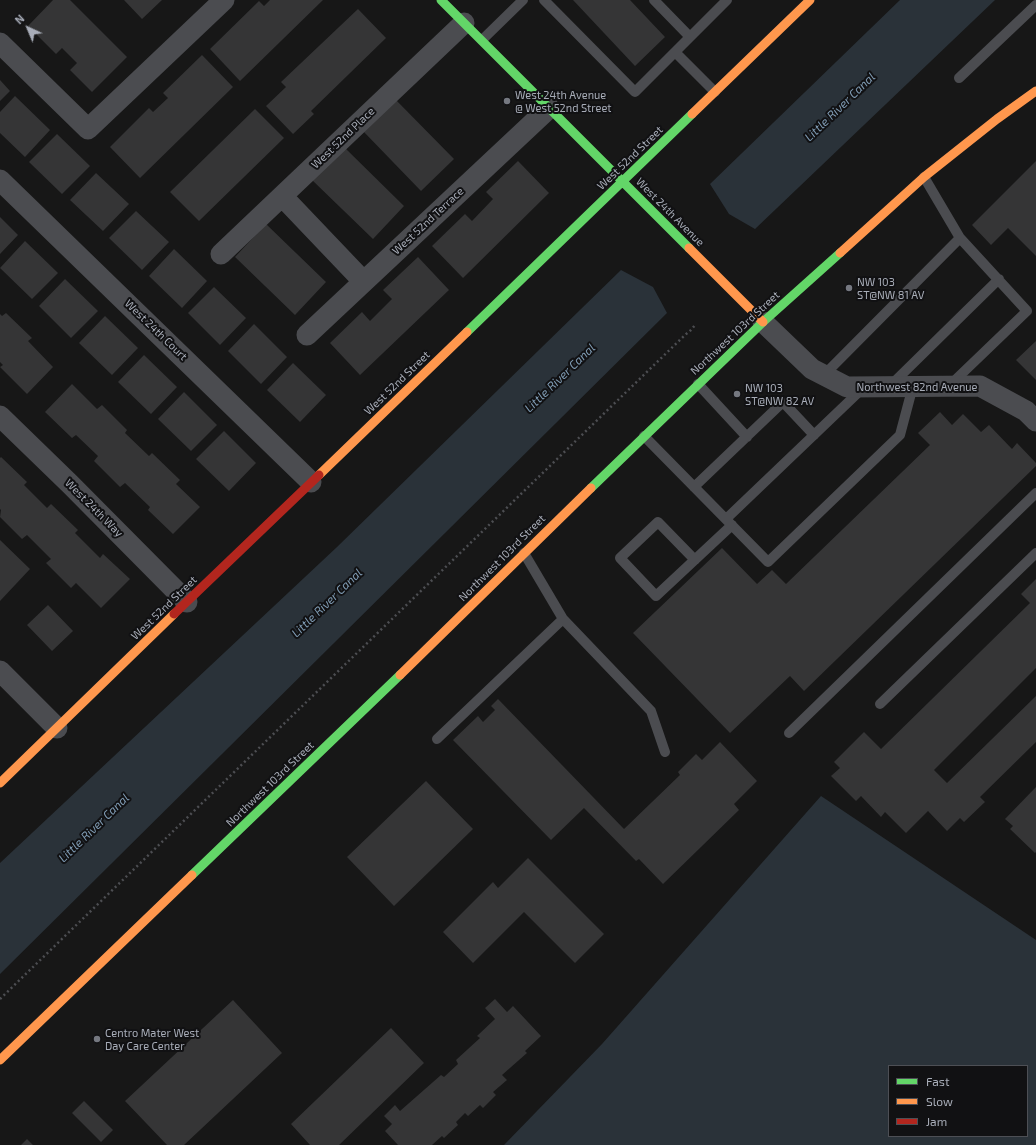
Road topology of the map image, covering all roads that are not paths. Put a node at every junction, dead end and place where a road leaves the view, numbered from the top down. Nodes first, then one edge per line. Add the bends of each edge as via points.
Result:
1 (224, 0) edge
2 (441, 0) edge
3 (523, 0) edge
4 (544, 0) edge
5 (654, 0) edge
6 (721, 2) edge
7 (803, 2) edge
8 (1036, 5) edge
9 (464, 22) junction
10 (690, 37) junction
11 (482, 40) junction
12 (0, 43) edge
13 (675, 52) junction
14 (959, 78) dead end
15 (715, 92) junction
16 (1035, 93) edge
17 (549, 108) junction
18 (924, 177) junction
19 (0, 180) edge
20 (623, 181) junction
21 (282, 196) junction
22 (960, 238) junction
23 (221, 254) dead end
24 (999, 280) junction
25 (363, 281) junction
26 (763, 322) junction
27 (307, 336) dead end
28 (824, 375) junction
29 (698, 384) junction
30 (913, 386) junction
31 (949, 386) junction
32 (890, 387) junction
33 (863, 388) junction
34 (0, 416) edge
35 (1036, 421) edge
36 (814, 435) junction
37 (644, 436) junction
38 (747, 437) junction
39 (311, 482) junction
40 (694, 487) junction
41 (1036, 494) edge
42 (729, 522) junction
43 (524, 553) junction
44 (1036, 553) edge
45 (695, 560) junction
46 (187, 602) junction
47 (563, 619) junction
48 (4, 682) edge
49 (880, 704) dead end
50 (57, 728) junction
51 (790, 733) dead end
52 (437, 739) dead end
53 (665, 752) dead end
54 (0, 783) edge
55 (0, 1060) edge

1 - 12 street via 88,129
2 - 9 street, West 24th Avenue
3 - 11 lane
4 - 13 lane via 635,92
5 - 10 lane
6 - 10 lane
7 - 15 street, West 52nd Street
8 - 14 lane
9 - 11 street, West 24th Avenue
9 - 21 street, West 52nd Place
10 - 13 lane
11 - 17 street, West 24th Avenue
13 - 15 lane
15 - 20 street, West 52nd Street
16 - 18 street, Northwest 103rd Street via 997,119
17 - 20 street, West 24th Avenue
17 - 25 street, West 52nd Terrace
18 - 22 lane
18 - 26 street, Northwest 103rd Street
19 - 39 street, West 24th Court
20 - 26 street, West 24th Avenue
20 - 39 street, West 52nd Street
21 - 23 street, West 52nd Place
21 - 25 street
22 - 24 lane
22 - 28 lane
24 - 31 lane via 1027,311
24 - 32 lane
25 - 27 street, West 52nd Terrace
26 - 28 street, Northwest 82nd Avenue via 812,369
26 - 29 street, Northwest 103rd Street
28 - 33 street, Northwest 82nd Avenue via 847,387
29 - 37 street, Northwest 103rd Street
29 - 38 lane
30 - 31 street, Northwest 82nd Avenue
30 - 32 street, Northwest 82nd Avenue
30 - 42 lane via 900,435 768,562
31 - 35 street, Northwest 82nd Avenue via 980,386 1026,411
32 - 33 street, Northwest 82nd Avenue
33 - 36 lane
34 - 46 street, West 24th Way
36 - 38 lane via 782,402
36 - 42 lane
37 - 40 lane
37 - 43 street, Northwest 103rd Street
38 - 40 lane
39 - 46 street, West 52nd Street
40 - 42 lane
41 - 51 lane
42 - 45 lane
43 - 47 lane
43 - 55 street, Northwest 103rd Street
44 - 49 lane
45 - 45 lane via 656,596 620,558 658,522
46 - 50 street, West 52nd Street
47 - 52 lane
47 - 53 lane via 651,711
48 - 50 street
50 - 54 street, West 52nd Street

